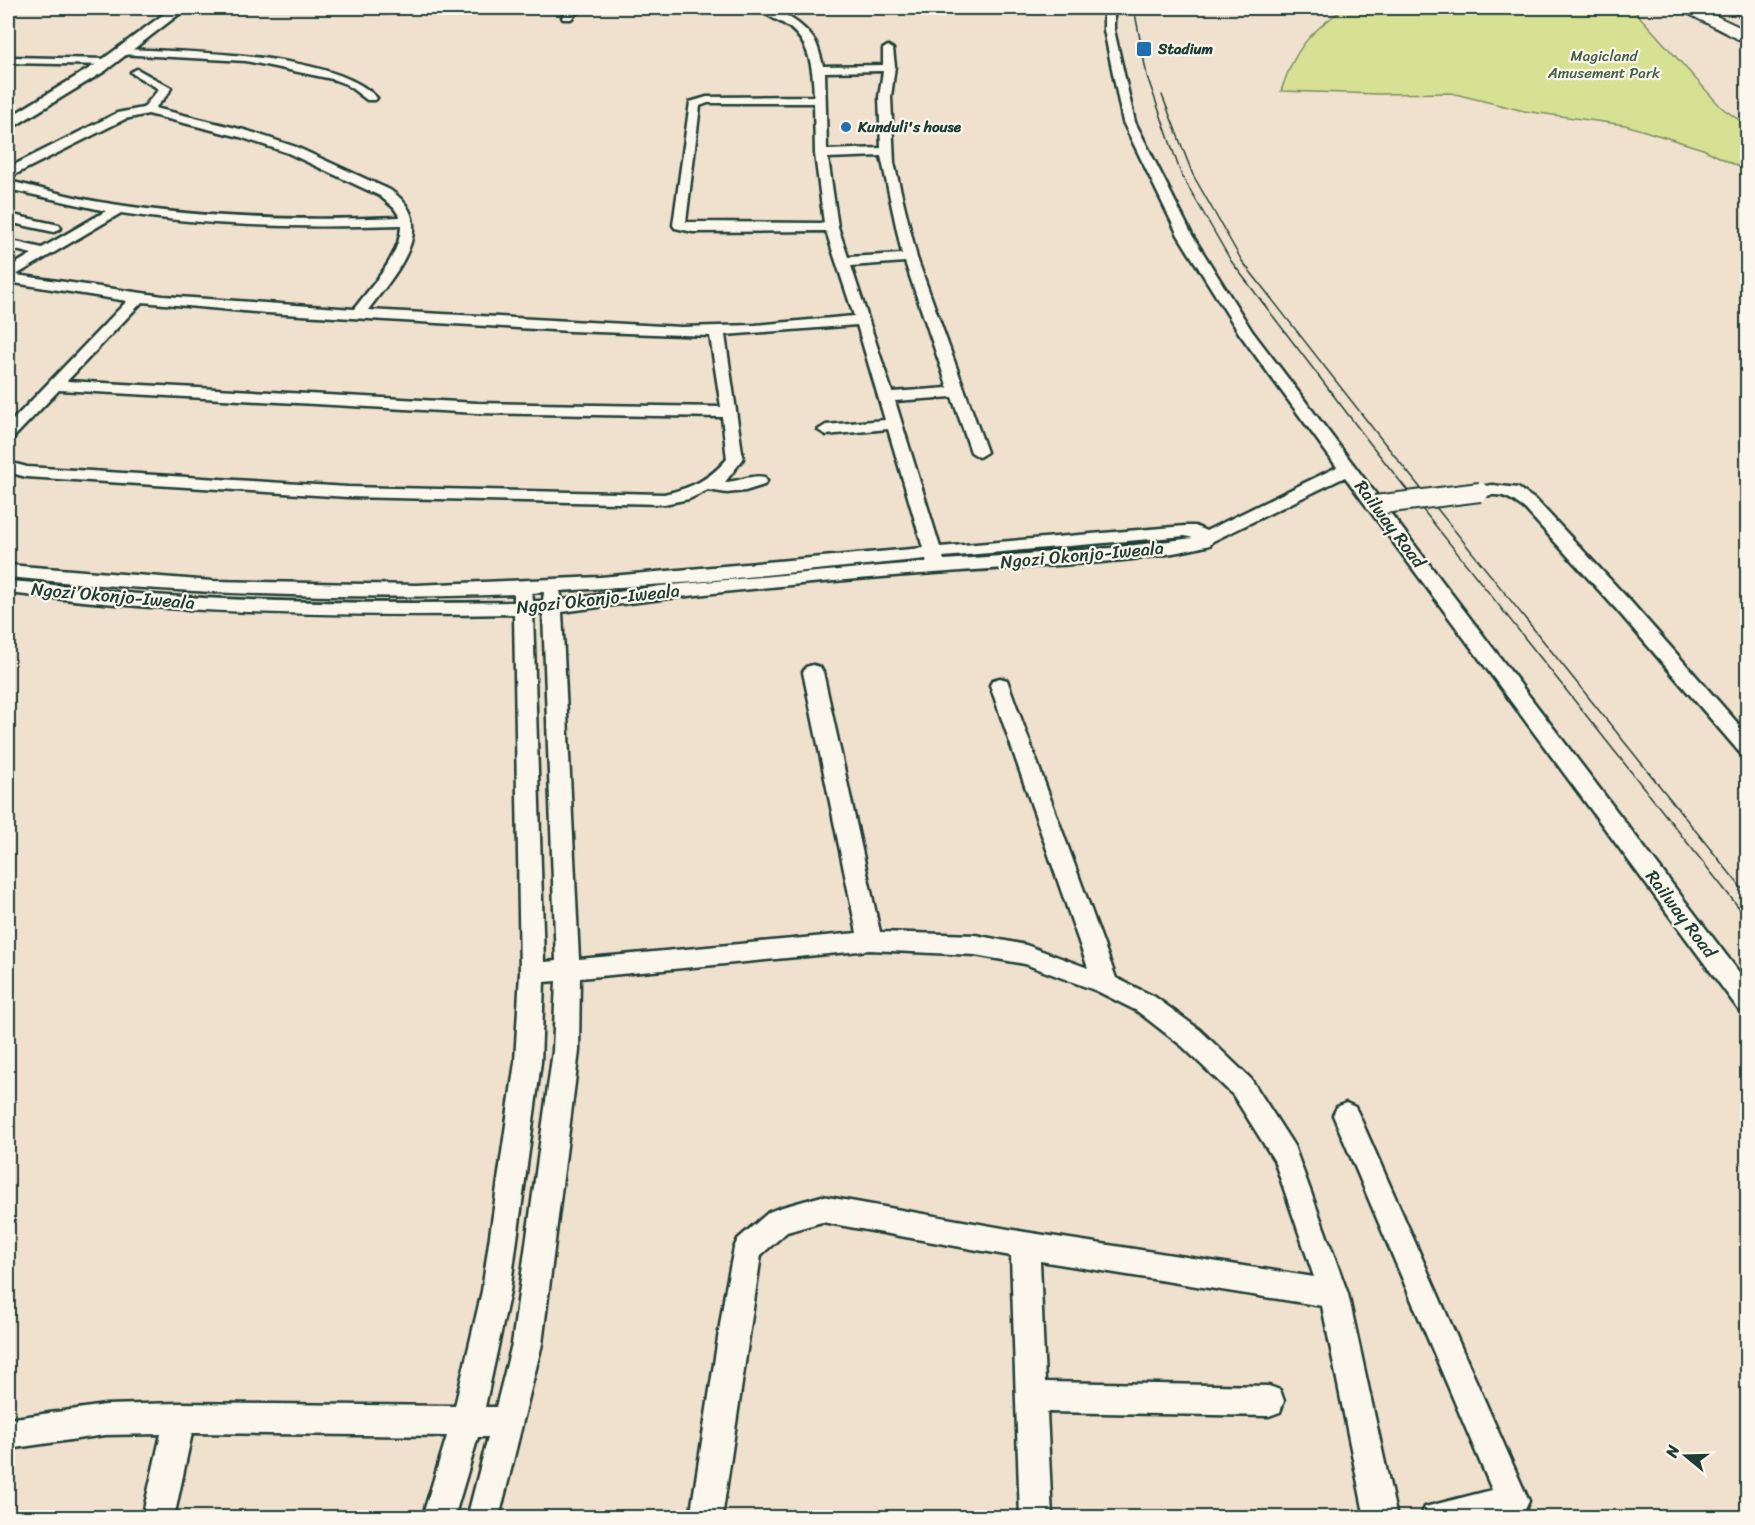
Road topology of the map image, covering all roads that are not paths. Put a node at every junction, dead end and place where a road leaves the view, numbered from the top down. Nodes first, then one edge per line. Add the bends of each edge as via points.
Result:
1 (159, 8) edge
2 (180, 8) edge
3 (576, 8) edge
4 (763, 8) edge
5 (1108, 8) edge
6 (1688, 8) edge
7 (1717, 8) edge
8 (1739, 8) edge
9 (1748, 15) edge
10 (567, 17) dead end
11 (1746, 38) edge
12 (888, 49) dead end
13 (123, 52) junction
14 (8, 60) edge
15 (84, 62) junction
16 (109, 62) junction
17 (819, 69) junction
18 (887, 69) junction
19 (137, 72) dead end
20 (371, 98) dead end
21 (819, 99) junction
22 (148, 110) junction
23 (8, 111) edge
24 (8, 124) edge
25 (888, 152) junction
26 (821, 154) junction
27 (8, 172) edge
28 (8, 185) edge
29 (119, 209) junction
30 (8, 218) edge
31 (408, 220) junction
32 (831, 227) junction
33 (54, 228) dead end
34 (8, 244) edge
35 (44, 253) junction
36 (910, 258) junction
37 (843, 262) junction
38 (8, 276) edge
39 (138, 298) junction
40 (358, 314) junction
41 (863, 320) junction
42 (717, 331) junction
43 (56, 385) junction
44 (958, 392) junction
45 (887, 397) junction
46 (730, 412) junction
47 (895, 424) junction
48 (826, 430) dead end
49 (8, 434) edge
50 (979, 452) dead end
51 (8, 467) edge
52 (1348, 468) junction
53 (758, 481) dead end
54 (707, 485) junction
55 (1376, 506) junction
56 (934, 560) junction
57 (8, 571) edge
58 (8, 587) edge
59 (523, 597) junction
60 (552, 597) junction
61 (813, 672) dead end
62 (1000, 685) dead end
63 (1748, 749) edge
64 (870, 940) junction
65 (568, 969) junction
66 (532, 973) junction
67 (1106, 984) junction
68 (1748, 1004) edge
69 (1346, 1115) dead end
70 (1025, 1245) junction
71 (1334, 1294) junction
72 (1030, 1397) junction
73 (1269, 1401) dead end
74 (180, 1418) junction
75 (467, 1422) junction
76 (508, 1422) junction
77 (8, 1434) edge
78 (158, 1518) edge
79 (438, 1518) edge
80 (483, 1518) edge
81 (706, 1518) edge
82 (1036, 1518) edge
83 (1381, 1518) edge
84 (1436, 1518) edge

1 - 15 main road
2 - 13 main road
3 - 10 street
4 - 17 street via 793,25 810,43
5 - 52 street, Railway Road via 1109,30 1130,122 1185,235 1246,333
6 - 11 highway
7 - 11 highway
8 - 9 highway
12 - 18 street
13 - 16 main road
13 - 20 street via 246,58 335,76
14 - 15 street
15 - 16 street
15 - 23 main road
16 - 24 main road
17 - 18 street
17 - 21 street
18 - 25 street
19 - 22 street via 165,88
21 - 26 street
21 - 32 street via 696,102 680,225
22 - 27 street via 121,116
22 - 31 street via 244,134 306,155 396,200
25 - 26 street
25 - 36 street
26 - 32 street
28 - 29 street
29 - 31 street via 284,222
29 - 35 street
30 - 33 street
31 - 40 street via 408,231 396,259
32 - 37 street
34 - 35 street
35 - 38 street
36 - 37 street
36 - 44 street
37 - 41 street
38 - 39 street
39 - 40 street
39 - 43 street
40 - 42 street
41 - 42 street
41 - 45 street
42 - 46 street
43 - 46 street via 458,409
43 - 49 street
44 - 45 street
44 - 50 street
45 - 47 street
46 - 54 street via 735,459 719,479
47 - 48 street
47 - 56 street
51 - 54 street via 26,472 336,492 513,497 664,499
52 - 55 street, Railway Road
52 - 56 street, Ngozi Okonjo-Iweala via 1297,495 1193,538
53 - 54 street via 726,489
55 - 63 street, bridge via 1492,490 1512,492 1531,505 1624,606
55 - 68 street, Railway Road
56 - 60 street, Ngozi Okonjo-Iweala via 661,592
57 - 59 street, Ngozi Okonjo-Iweala via 204,588 420,591
58 - 59 street, Ngozi Okonjo-Iweala via 152,601 295,608 409,610
59 - 60 street, Ngozi Okonjo-Iweala
59 - 66 street
60 - 65 street
61 - 64 street
62 - 67 street
64 - 65 street
64 - 67 street via 975,945 1026,955
65 - 66 street
65 - 76 street via 565,1063 527,1344
66 - 75 street via 528,1062 496,1292
67 - 71 street via 1146,1004 1191,1038 1242,1087 1285,1155
69 - 84 street via 1513,1501
70 - 71 street
70 - 72 street
70 - 81 street via 822,1209 779,1221 748,1248
71 - 83 street
72 - 73 street
72 - 82 street
74 - 75 street
74 - 77 street via 105,1420
74 - 78 street
75 - 76 street
75 - 79 street
76 - 80 street

